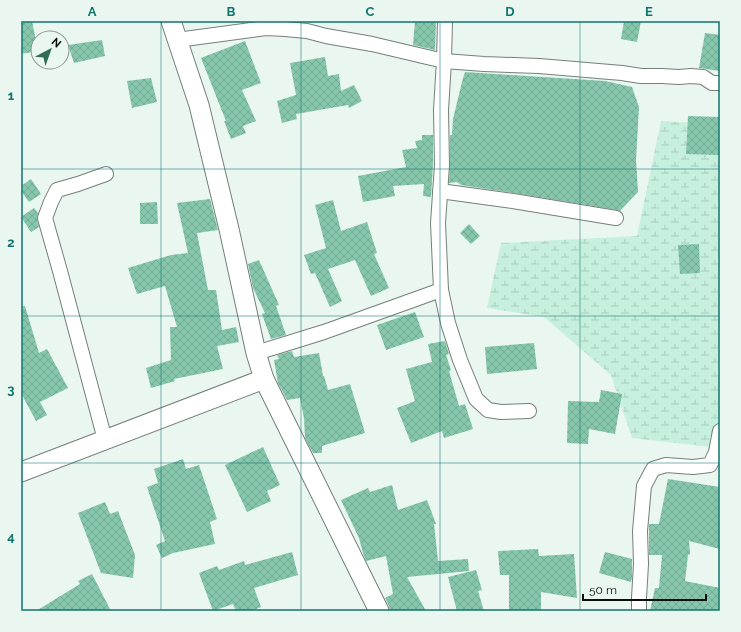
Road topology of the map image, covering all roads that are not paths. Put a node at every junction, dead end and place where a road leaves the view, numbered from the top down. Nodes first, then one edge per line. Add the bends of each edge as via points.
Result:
1 (171, 21) edge
2 (445, 21) edge
3 (177, 40) junction
4 (444, 61) junction
5 (720, 83) edge
6 (106, 174) dead end
7 (440, 191) junction
8 (616, 218) dead end
9 (441, 290) junction
10 (256, 353) junction
11 (264, 379) junction
12 (529, 411) dead end
13 (720, 431) edge
14 (105, 440) junction
15 (21, 472) edge
16 (379, 611) edge
17 (639, 611) edge

1 - 3 street
2 - 4 street
3 - 4 street via 266,28 285,29 372,44
3 - 10 street via 200,113 230,229
4 - 5 street via 539,66 641,76 691,76
4 - 7 street
6 - 14 street via 57,190 45,218
7 - 8 street
7 - 9 street via 438,223
9 - 10 street via 324,332
9 - 12 street via 448,323 476,399 488,410
10 - 11 street
11 - 14 street
11 - 16 street
13 - 17 street via 716,452 710,465 693,467 666,464 653,469 644,486 640,531
14 - 15 street

